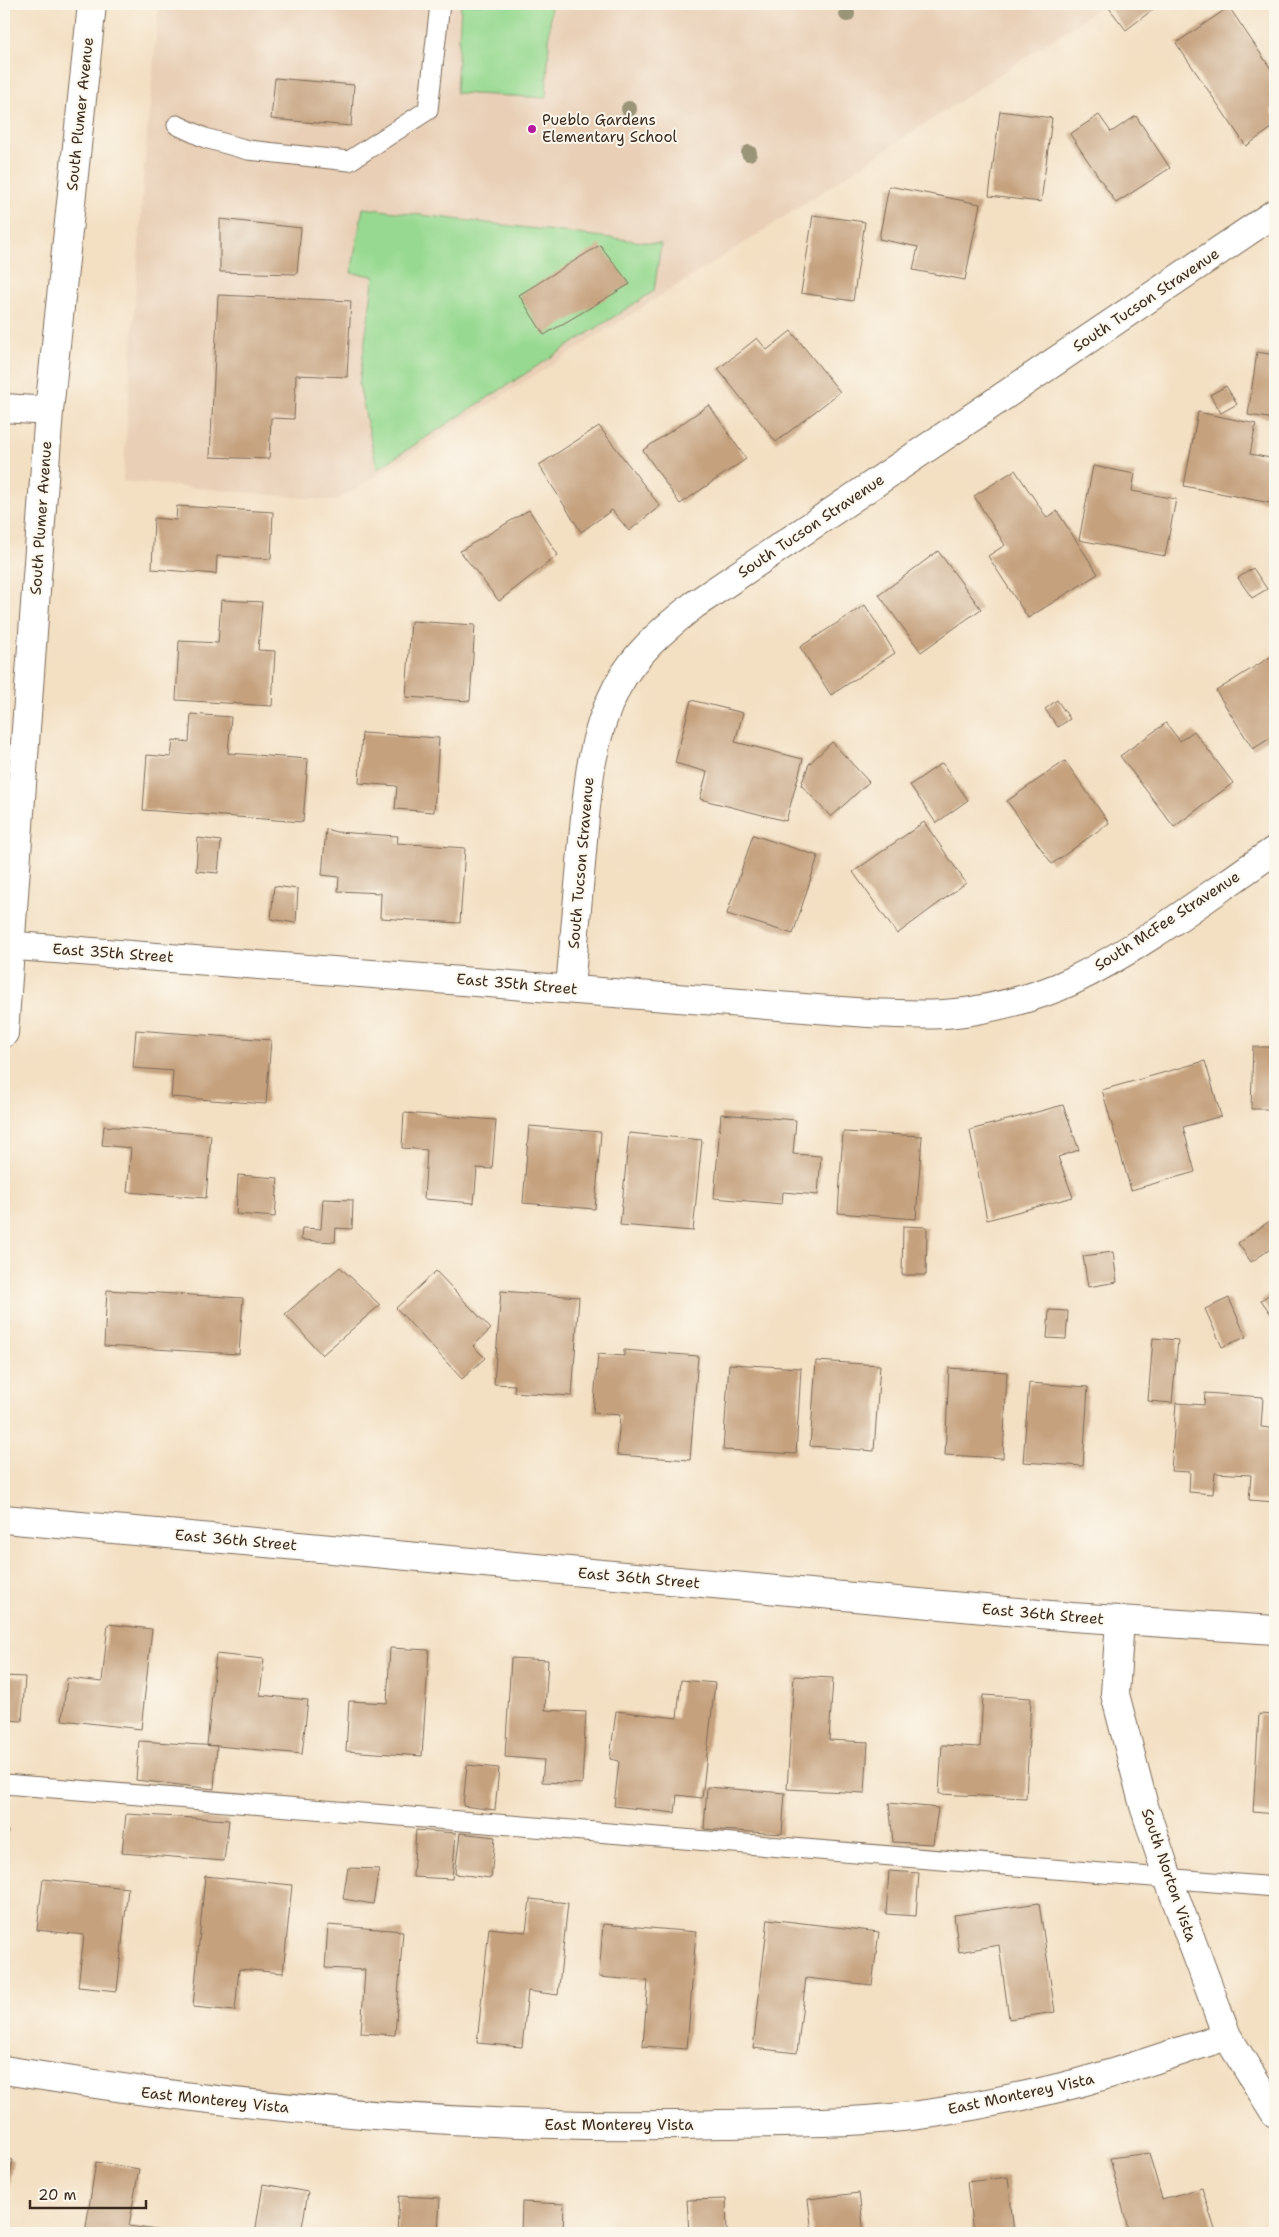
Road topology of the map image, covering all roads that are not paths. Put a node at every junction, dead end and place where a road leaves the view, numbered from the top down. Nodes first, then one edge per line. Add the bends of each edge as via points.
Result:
1 (92, 4) edge
2 (440, 4) edge
3 (177, 125) dead end
4 (1275, 213) edge
5 (4, 408) edge
6 (49, 412) junction
7 (1275, 850) edge
8 (7, 945) edge
9 (570, 988) junction
10 (1029, 997) joint
11 (4, 1032) edge
12 (4, 1519) edge
13 (1120, 1620) junction
14 (1275, 1630) edge
15 (4, 1784) edge
16 (1168, 1878) junction
17 (1275, 1887) edge
18 (1227, 2036) junction
19 (4, 2070) edge
20 (1275, 2113) edge

1 - 6 street, South Plumer Avenue
2 - 3 lane via 428,110 349,161 248,150 205,138
4 - 9 street, South Tucson Stravenue via 694,605 644,649 617,686 589,768
5 - 6 street
6 - 8 street, South Plumer Avenue
7 - 10 street, South McFee Stravenue via 1129,950 1070,982
8 - 9 street, East 35th Street
8 - 11 street, South Plumer Avenue
9 - 10 street, East 35th Street via 868,1013 936,1015 977,1010
12 - 13 street, East 36th Street
13 - 14 street, East 36th Street
13 - 16 street, South Norton Vista via 1115,1694 1144,1806
15 - 16 lane
16 - 17 lane
16 - 18 street, South Norton Vista
18 - 19 street, East Monterey Vista via 1082,2082 955,2110 863,2120 754,2124 508,2124 403,2118 221,2102
18 - 20 street, South Norton Vista

